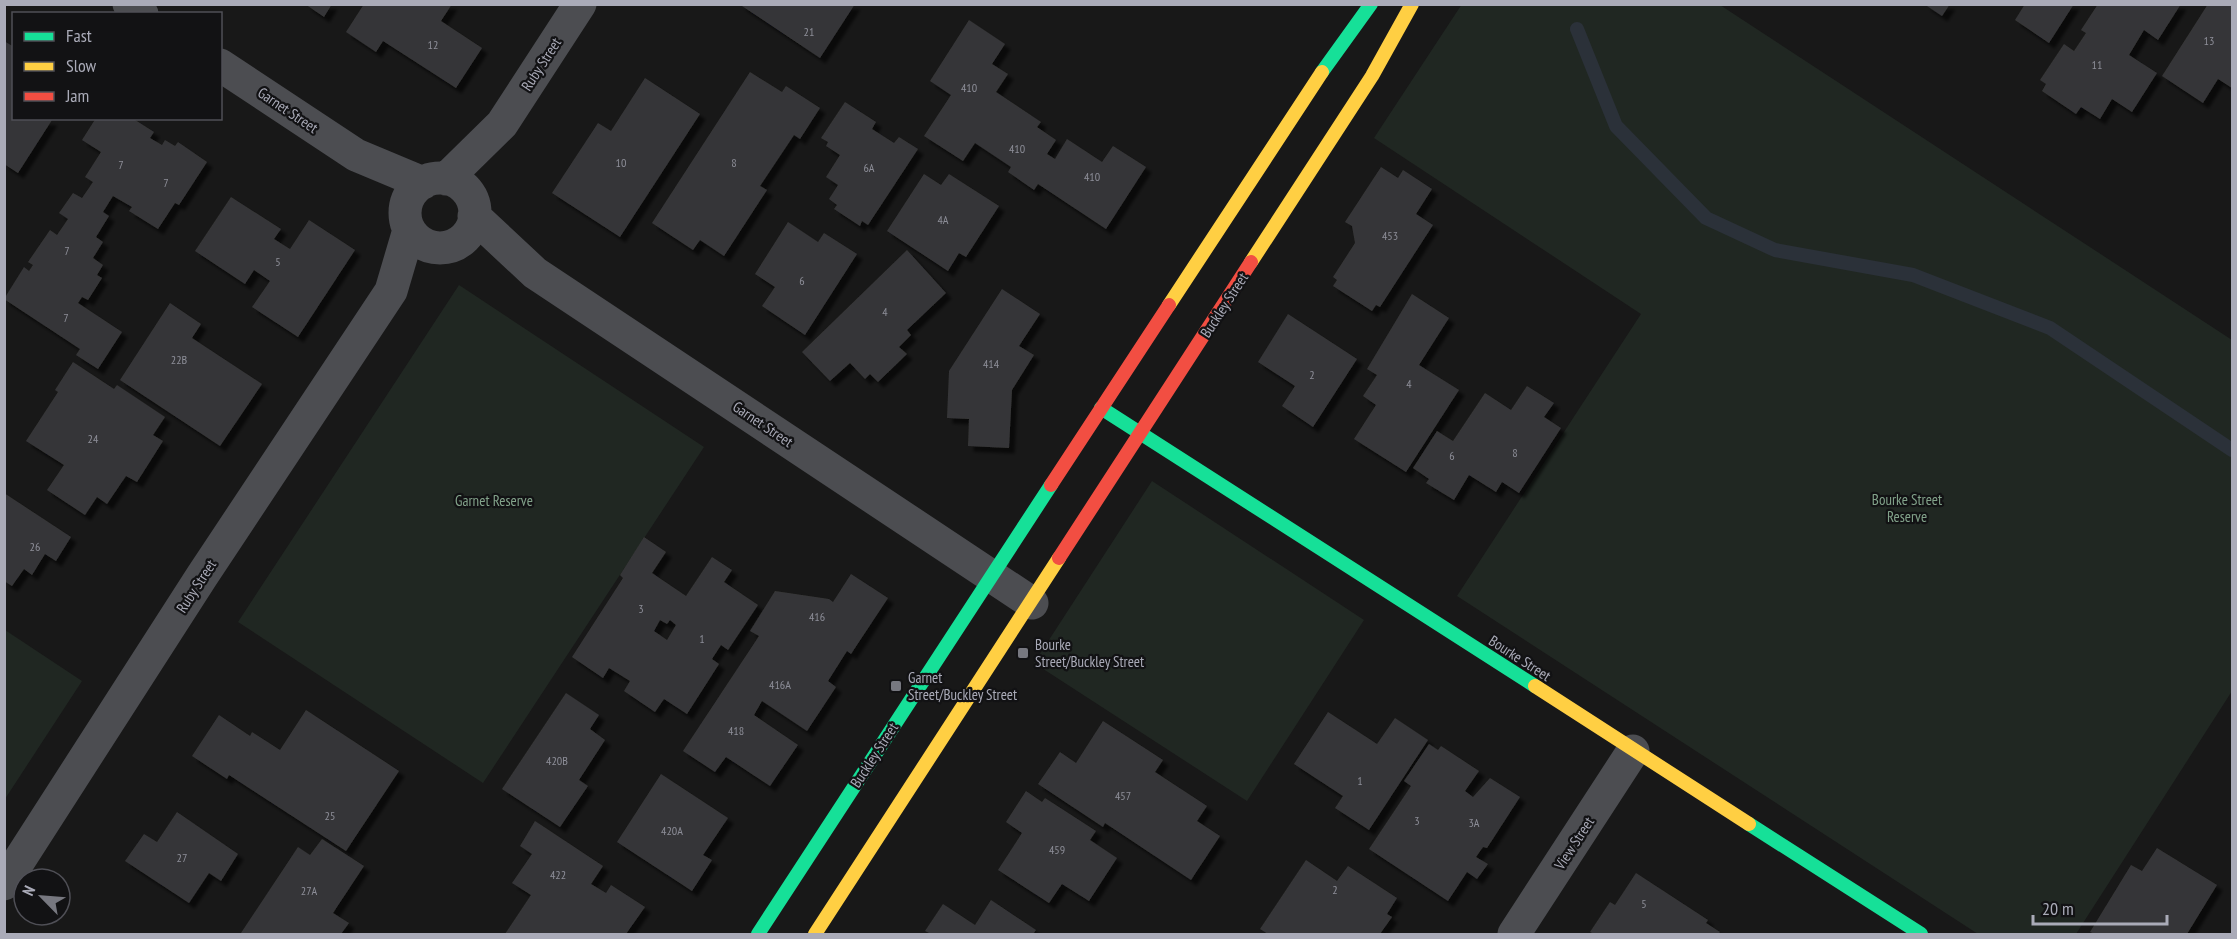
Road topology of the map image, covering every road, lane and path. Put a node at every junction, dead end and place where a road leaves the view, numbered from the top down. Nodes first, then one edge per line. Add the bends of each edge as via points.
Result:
1 (580, 4) edge
2 (1371, 4) edge
3 (1412, 4) edge
4 (222, 67) edge
5 (502, 124) junction
6 (421, 200) junction
7 (474, 210) junction
8 (445, 247) junction
9 (536, 273) junction
10 (391, 291) junction
11 (1101, 408) junction
12 (1141, 434) junction
13 (991, 576) junction
14 (1032, 603) junction
15 (1633, 751) junction
16 (4, 884) edge
17 (758, 934) edge
18 (816, 934) edge
19 (1514, 934) edge
20 (1922, 934) edge

1 - 5 street, Ruby Street
2 - 11 main road, Buckley Street via 1335,51
3 - 12 main road, Buckley Street via 1372,76
4 - 6 street, Garnet Street
5 - 6 street, Ruby Street
5 - 7 street, Ruby Street
6 - 7 street, Garnet Street via 463,187
6 - 8 street, Garnet Street via 425,246
6 - 10 street, Ruby Street
7 - 8 street, Ruby Street via 468,233
7 - 9 street, Garnet Street
8 - 9 street, Garnet Street
8 - 10 street, Ruby Street
9 - 13 street, Garnet Street
10 - 16 street, Ruby Street
11 - 12 main road, Bourke Street
11 - 13 main road, Buckley Street
12 - 14 main road, Buckley Street
12 - 15 main road, Bourke Street
13 - 14 street
13 - 17 main road, Buckley Street
14 - 18 main road, Buckley Street
15 - 19 street, View Street
15 - 20 main road, Bourke Street

